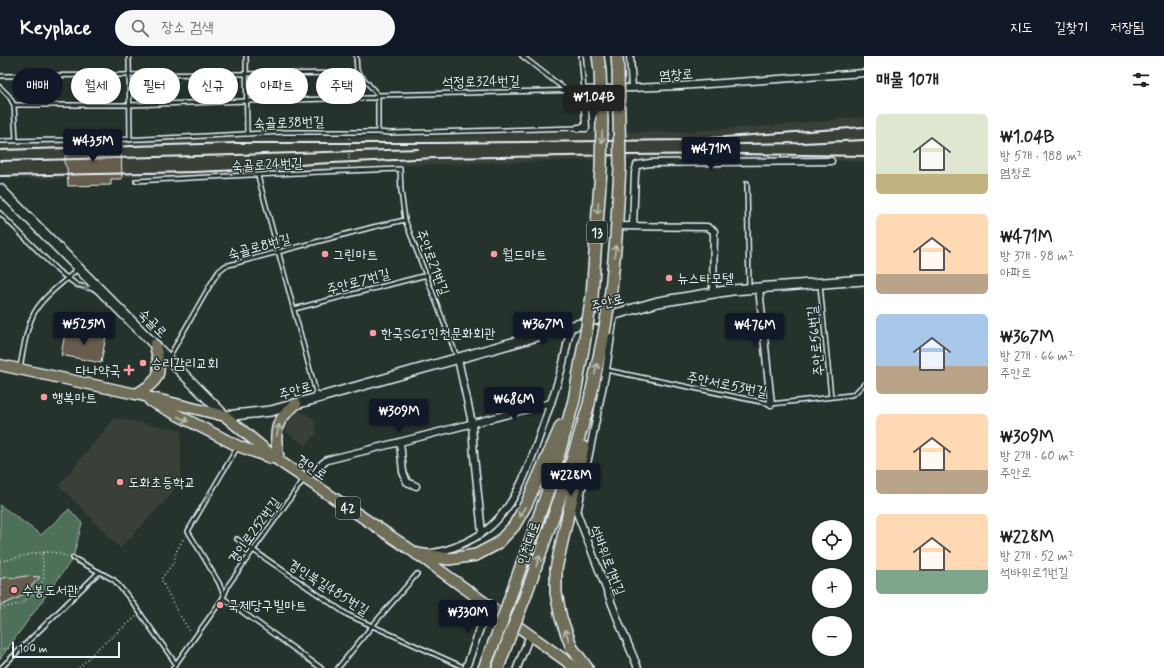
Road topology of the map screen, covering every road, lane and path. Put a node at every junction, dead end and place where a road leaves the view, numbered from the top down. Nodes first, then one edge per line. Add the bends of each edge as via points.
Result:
1 (129, 56) edge
2 (246, 56) edge
3 (356, 56) edge
4 (522, 56) edge
5 (581, 56) edge
6 (598, 56) edge
7 (617, 56) edge
8 (630, 56) edge
9 (130, 68) edge
10 (246, 68) edge
11 (357, 68) edge
12 (864, 73) edge
13 (246, 74) edge
14 (129, 75) edge
15 (180, 75) edge
16 (0, 76) edge
17 (366, 81) edge
18 (0, 87) edge
19 (632, 88) junction
20 (566, 90) junction
21 (584, 90) junction
22 (378, 94) junction
23 (308, 99) edge
24 (246, 101) edge
25 (247, 104) edge
26 (14, 105) junction
27 (130, 105) junction
28 (578, 128) joint
29 (378, 132) junction
30 (247, 134) junction
31 (349, 134) dead end
32 (16, 140) junction
33 (130, 140) junction
34 (0, 141) edge
35 (831, 161) dead end
36 (349, 167) dead end
37 (400, 169) joint
38 (258, 176) junction
39 (136, 181) dead end
40 (747, 183) dead end
41 (0, 189) edge
42 (0, 214) edge
43 (405, 220) junction
44 (617, 226) junction
45 (632, 226) junction
46 (278, 252) junction
47 (78, 267) junction
48 (427, 275) junction
49 (67, 278) junction
50 (864, 280) edge
51 (820, 283) junction
52 (759, 288) junction
53 (749, 289) junction
54 (102, 291) junction
55 (713, 293) junction
56 (294, 309) junction
57 (614, 315) junction
58 (570, 327) junction
59 (155, 345) junction
60 (168, 359) junction
61 (458, 359) junction
62 (0, 365) edge
63 (20, 370) junction
64 (606, 370) junction
65 (864, 384) edge
66 (136, 394) junction
67 (831, 397) junction
68 (318, 398) junction
69 (574, 400) junction
70 (550, 403) junction
71 (296, 404) junction
72 (589, 404) junction
73 (771, 404) junction
74 (225, 416) junction
75 (472, 422) junction
76 (400, 442) junction
77 (238, 446) junction
78 (279, 461) junction
79 (304, 479) junction
80 (416, 486) dead end
81 (188, 531) junction
82 (482, 533) junction
83 (236, 539) dead end
84 (253, 550) junction
85 (42, 553) junction
86 (417, 554) junction
87 (73, 558) joint
88 (0, 561) edge
89 (99, 572) junction
90 (417, 574) dead end
91 (224, 597) junction
92 (488, 606) junction
93 (0, 608) edge
94 (140, 613) junction
95 (372, 626) junction
96 (530, 635) junction
97 (194, 638) junction
98 (30, 640) junction
99 (0, 650) edge
100 (560, 657) junction
101 (176, 664) junction
102 (464, 667) edge
103 (1, 668) edge
104 (79, 668) edge
105 (173, 668) edge
106 (321, 668) edge
107 (338, 668) edge
108 (484, 668) edge
109 (498, 668) edge
110 (517, 668) edge
111 (568, 668) edge
112 (576, 668) edge
113 (587, 668) edge
114 (638, 668) edge

1 - 9 lane
2 - 10 lane
3 - 11 lane
4 - 20 lane
5 - 21 lane
6 -> 69 highway, 인천대로 / 13, bridge via 602,122 601,169 592,296
7 - 44 highway, 13, bridge via 620,167
8 - 19 street
12 - 19 street, 염창로
13 - 15 lane
14 - 16 lane
17 - 22 lane
18 - 26 lane
19 - 21 street, 염창로
20 - 21 lane, 석정로324번길
20 - 22 lane, 석정로324번길
21 - 28 street via 586,128
22 - 23 lane, 석정로324번길 via 374,98
22 - 29 lane
24 - 27 lane, 석정로324번길
25 - 30 lane
26 - 27 lane, 석정로324번길
26 - 32 lane
27 - 33 lane
28 - 29 lane, 숙골로38번길
29 - 30 lane, 숙골로38번길
30 - 33 lane, 숙골로38번길
31 - 36 path, bridge
32 - 33 lane, 숙골로38번길
32 - 34 lane, 숙골로38번길
35 - 45 street via 637,165
37 - 38 lane, 숙골로24번길
37 - 43 lane, 주안로21번길
38 - 39 lane, 숙골로24번길
38 - 46 lane
40 - 53 lane
41 - 47 main road, 숙골로
42 - 49 lane
43 - 46 lane, 숙골로8번길
43 - 48 lane, 주안로21번길
44 - 45 street
72 -> 44 highway, 인천대로 / 13, bridge via 611,290
45 - 55 street via 707,227 714,231
46 - 56 lane
46 - 60 lane, 숙골로8번길 via 231,264 219,271
47 - 49 lane
47 - 54 main road, 숙골로
48 - 56 lane, 주안로7번길
48 - 61 lane, 주안로21번길
49 -> 54 lane via 76,285
49 - 63 lane via 35,310
50 - 51 main road, 주안로
51 - 52 main road, 주안로
51 - 67 lane, 주안로56번길
52 - 53 main road, 주안로
52 - 73 street
53 - 55 main road, 주안로
54 - 59 main road, 숙골로
55 - 57 main road, 주안로 via 658,302
56 - 68 lane
57 - 58 main road, 주안로
57 - 64 street, 석바위로1번길
58 - 61 main road, 주안로
58 - 70 street via 563,363
59 - 60 main road, 숙골로
59 - 66 main road via 160,368 157,377 149,387
60 - 74 main road, 숙골로
61 - 68 main road, 주안로
61 - 75 street
62 - 63 main road, 경인로 / 42
63 - 66 main road, 경인로 / 42
64 - 73 lane, 주안서로53번길
64 - 114 street, 석바위로1번길 via 577,513
65 - 67 lane, 주안서로53번길 via 851,395
66 - 74 main road, 경인로 / 42
66 -> 77 main road
67 - 73 lane, 주안서로53번길
68 - 71 main road, 주안로
69 -> 86 highway via 526,505 514,526 496,544 476,554 450,559
69 - 108 highway, 인천대로, bridge via 551,482
70 - 75 street
70 - 82 street via 536,445 512,500 492,526
71 - 74 main road, 주안로 via 271,411
78 -> 71 main road via 276,442 278,428 281,418
109 -> 72 highway, 인천대로, bridge via 563,488
113 -> 72 highway via 572,648 561,618 556,593 556,570 581,455
74 - 78 main road, 경인로 / 42
75 - 76 street
75 - 82 street
76 - 79 street via 327,460
76 - 80 street via 403,472 407,482
77 - 78 main road
81 -> 77 lane
78 - 79 main road, 경인로 / 42
79 - 84 lane, 경인로252번길
79 - 86 main road, 경인로 / 42
81 - 91 lane, 경인로252번길 via 219,583
81 - 97 path via 176,552 174,562 161,579
82 - 86 street via 439,552
83 - 84 lane, 경인북길485번길
84 - 91 lane, 경인로252번길 via 229,584
84 - 95 lane, 경인북길485번길 via 348,615
85 - 87 path via 56,552
85 - 88 path
85 - 93 path via 44,579 36,591 22,604
86 - 92 main road, 경인로 / 42
87 - 89 lane
89 - 94 lane via 114,580
89 - 98 lane
90 - 95 lane
91 - 97 lane, 경인로252번길
91 - 106 lane
92 - 96 main road, 경인로 / 42
92 - 102 street
94 - 101 lane
94 - 104 path via 97,649
95 - 102 lane, 경인북길485번길
95 - 107 lane
96 - 100 main road, 경인로 / 42
96 - 110 street
97 - 101 lane, 경인로252번길
98 - 99 path via 25,638 16,647
98 - 103 lane
100 - 111 main road
100 - 112 main road, 경인로 / 42
101 - 105 lane, 경인로252번길

